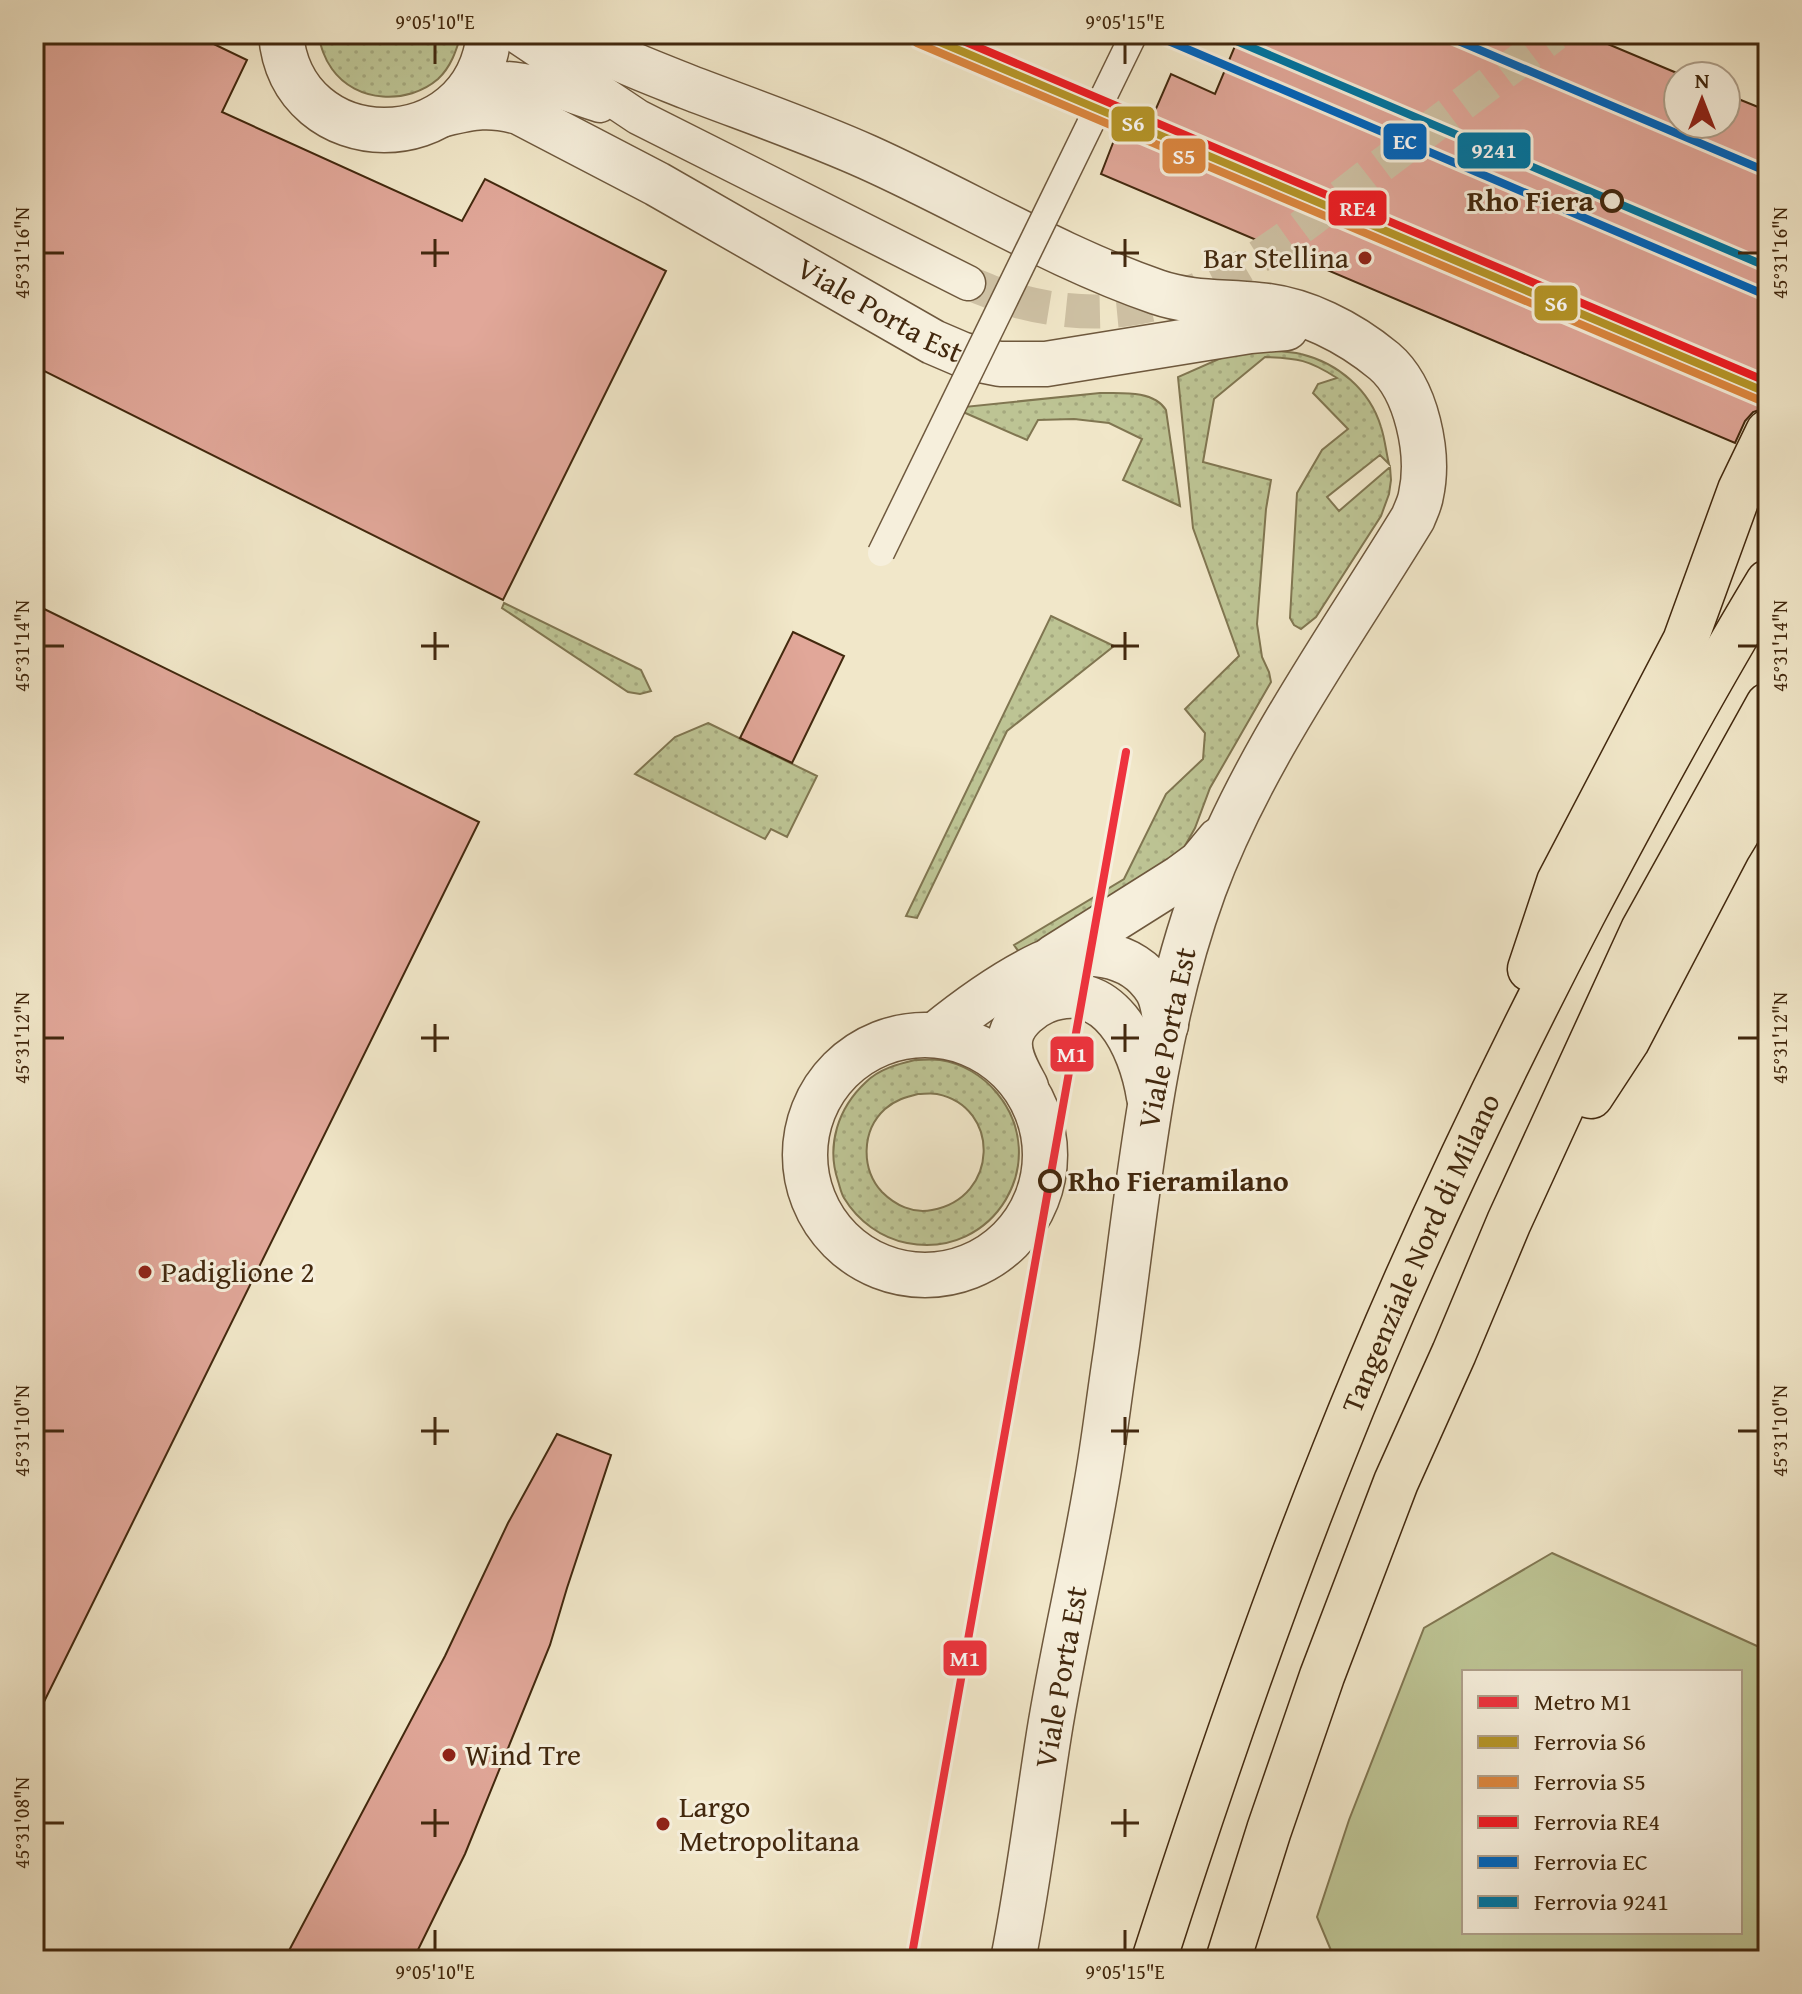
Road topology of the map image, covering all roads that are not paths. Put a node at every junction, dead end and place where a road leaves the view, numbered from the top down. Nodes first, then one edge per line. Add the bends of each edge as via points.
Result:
1 (256, 34) edge
2 (281, 34) edge
3 (489, 34) edge
4 (514, 34) edge
5 (573, 34) edge
6 (1134, 34) edge
7 (295, 81) junction
8 (456, 102) junction
9 (638, 117) junction
10 (968, 283) tunnel mouth
11 (1350, 337) junction
12 (1768, 432) edge
13 (881, 553) dead end
14 (1768, 582) edge
15 (1768, 705) edge
16 (1768, 782) edge
17 (1235, 819) junction
18 (1043, 964) junction
19 (1166, 1025) junction
20 (935, 1035) junction
21 (1029, 1093) junction
22 (1150, 1103) junction
23 (1485, 1109) junction
24 (1509, 1222) junction
25 (1013, 1960) edge
26 (1154, 1960) edge
27 (1228, 1960) edge

1 - 7 street, Viale Porta Est
2 - 7 street
3 - 8 street via 479,73
4 - 9 street
5 - 11 street, Viale Porta Est via 619,60 869,158 1132,283 1188,301 1289,311
6 - 13 street, bridge
7 - 8 street, Viale Porta Est via 317,107 346,124 379,131 413,128
8 - 9 street via 485,82 503,78
8 - 11 street, Viale Porta Est via 519,112 657,184 933,342 985,361 1046,364 1272,328
9 - 10 street
11 - 17 street, Viale Porta Est via 1387,364 1412,405 1424,456 1421,498
12 - 23 highway via 1740,490 1685,641 1559,882
14 - 23 highway, Tangenziale Nord di Milano via 1674,743
15 - 24 highway via 1643,930
16 - 24 highway via 1627,1041
17 - 18 street via 1200,863
17 - 19 street, Viale Porta Est via 1204,890
18 - 19 street via 1094,954 1125,961 1157,989
18 - 20 street via 965,1010
19 - 22 street, Viale Porta Est
20 - 21 street via 982,1049
20 - 21 street via 880,1043 853,1058 827,1084 810,1117 804,1154 809,1190 827,1226 858,1255 896,1272 924,1276 978,1263 1012,1239 1034,1207 1045,1168 1043,1130
21 - 22 street via 1014,1063 1010,1036 1037,1005 1075,996 1100,1002 1116,1017 1141,1063
22 - 25 street, Viale Porta Est via 1097,1485 1049,1732
23 - 26 highway, Tangenziale Nord di Milano via 1334,1452 1261,1642
24 - 27 highway via 1396,1482 1322,1676

